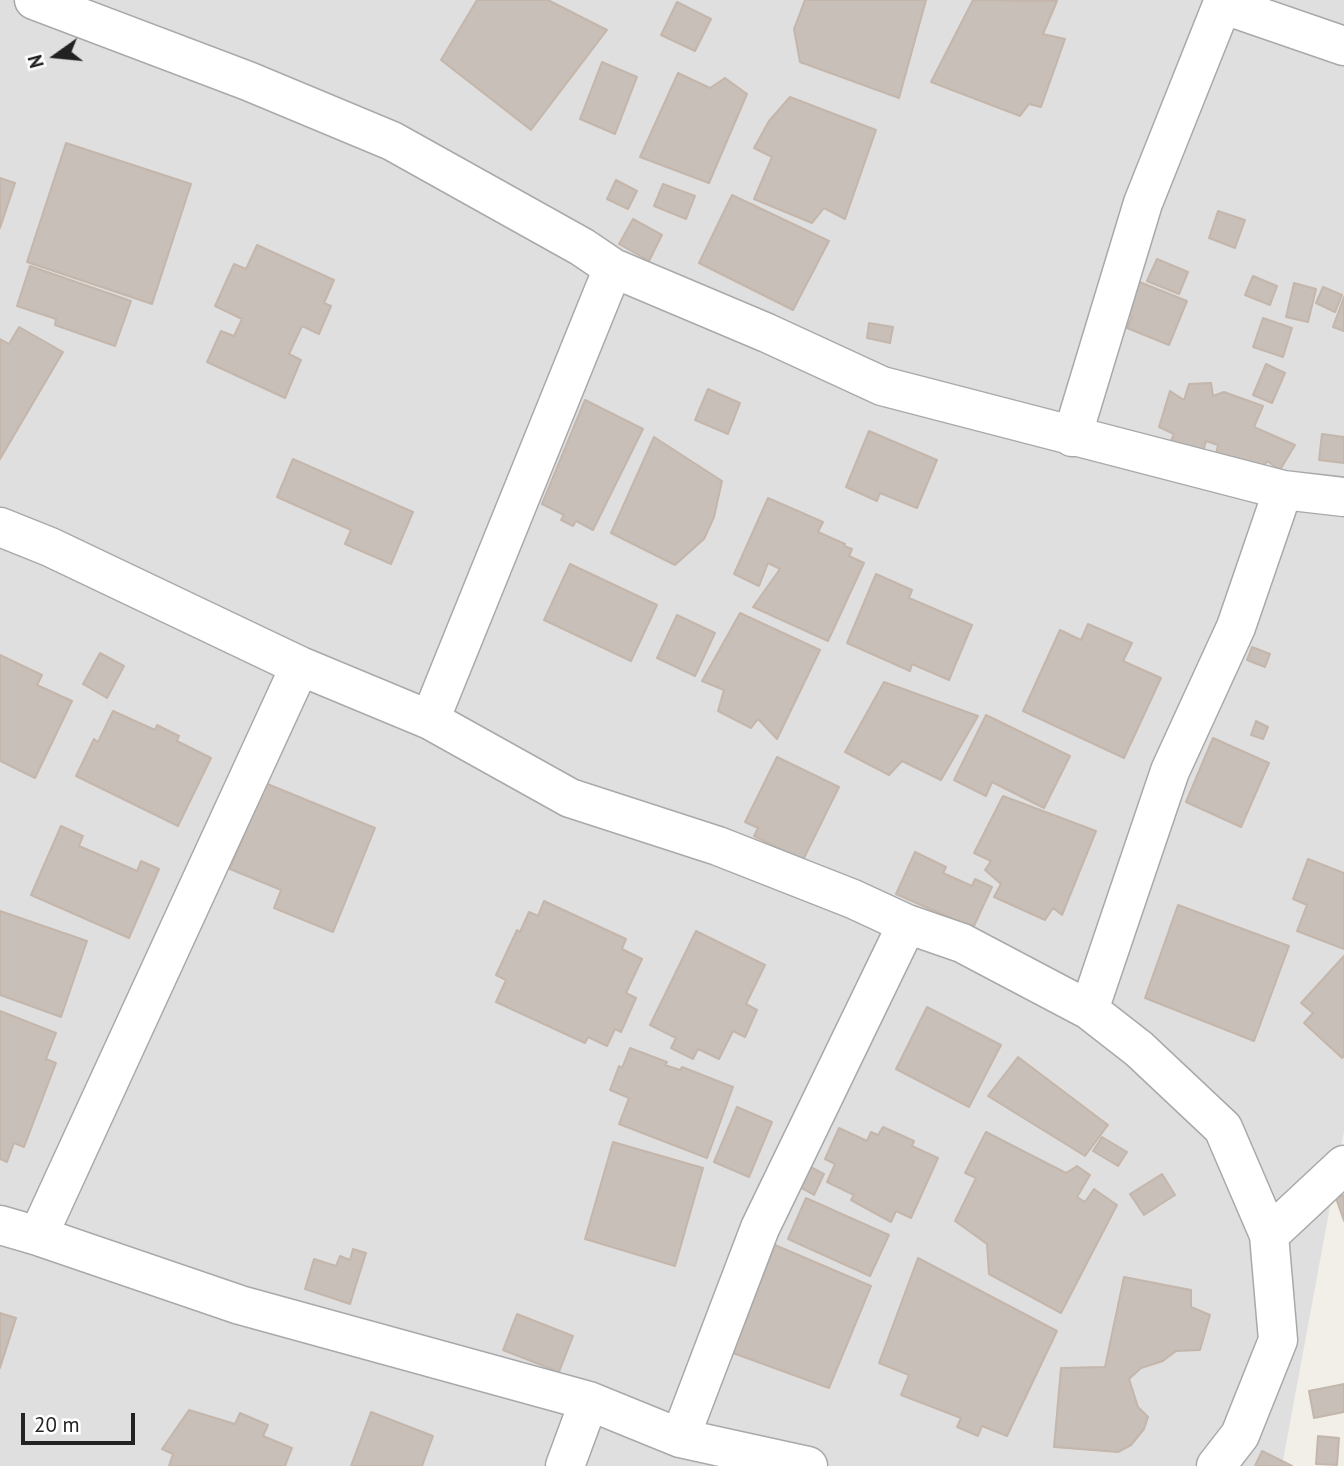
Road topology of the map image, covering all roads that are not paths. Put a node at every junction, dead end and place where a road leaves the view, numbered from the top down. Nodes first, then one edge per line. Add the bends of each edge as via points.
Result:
1 (34, 0) edge
2 (1223, 2) edge
3 (1344, 47) edge
4 (613, 268) junction
5 (1072, 437) junction
6 (1283, 490) junction
7 (1344, 497) edge
8 (0, 527) edge
9 (300, 666) junction
10 (430, 720) junction
11 (907, 924) junction
12 (1089, 1010) junction
13 (1344, 1165) edge
14 (0, 1225) edge
15 (1269, 1235) junction
16 (38, 1236) junction
17 (589, 1401) junction
18 (680, 1438) junction
19 (565, 1466) edge
20 (808, 1466) edge
21 (1216, 1466) edge

1 - 4 street via 392,141
2 - 3 street
2 - 5 street via 1143,203
4 - 5 street via 882,386
4 - 10 street
5 - 6 street
6 - 7 street
6 - 12 street via 1236,627 1170,771
8 - 9 street
9 - 10 street
9 - 16 street
10 - 11 street via 570,798 719,846
11 - 12 street via 962,943
11 - 18 street via 760,1228
12 - 15 street via 1139,1049 1223,1128
13 - 15 street
14 - 16 street
15 - 21 street via 1278,1340 1240,1435
16 - 17 street via 240,1306
17 - 18 street
17 - 19 street
18 - 20 street

